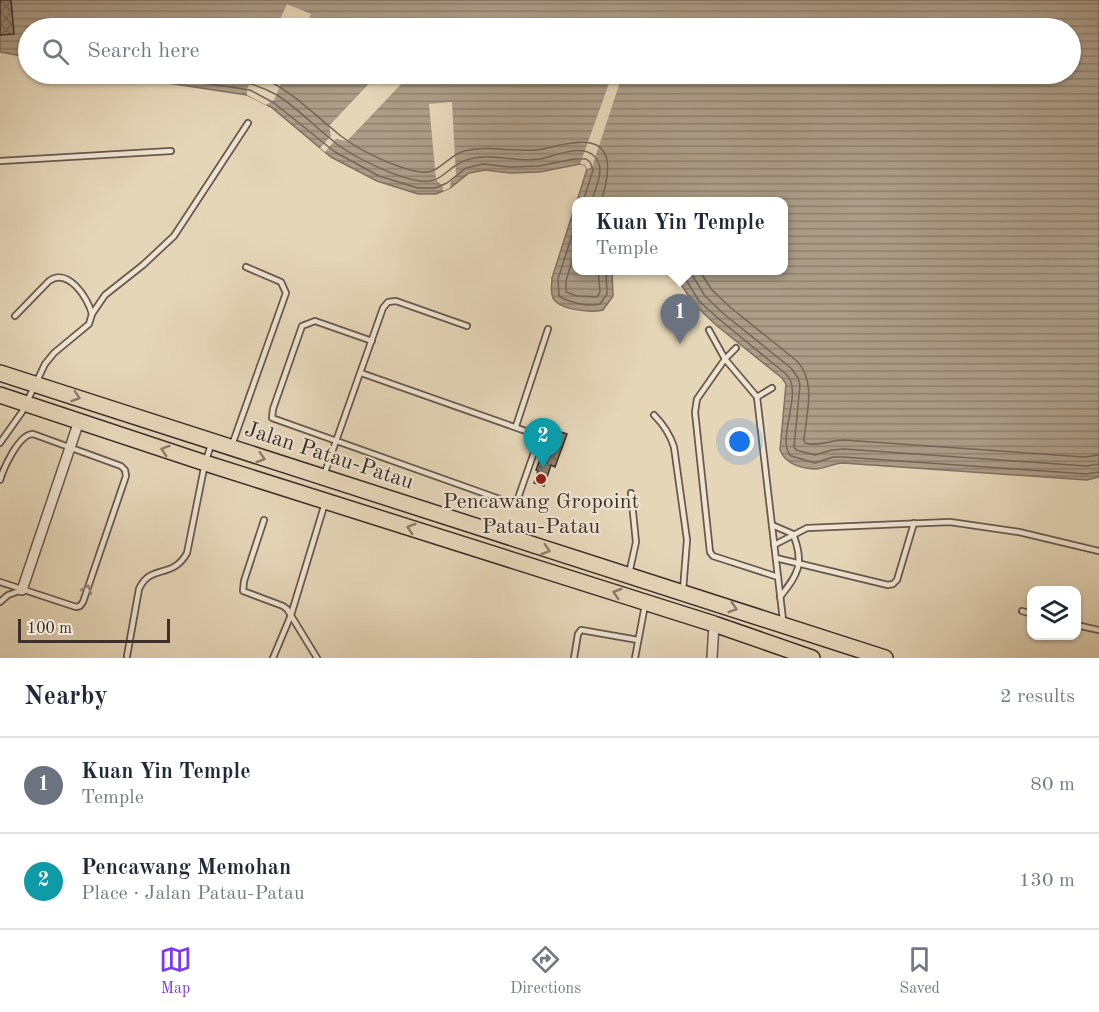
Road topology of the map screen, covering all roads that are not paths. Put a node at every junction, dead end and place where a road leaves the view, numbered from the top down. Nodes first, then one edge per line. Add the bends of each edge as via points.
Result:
1 (248, 123) dead end
2 (171, 151) dead end
3 (0, 161) edge
4 (246, 267) dead end
5 (92, 314) junction
6 (15, 316) dead end
7 (467, 326) dead end
8 (548, 329) dead end
9 (709, 330) dead end
10 (372, 341) junction
11 (736, 348) dead end
12 (725, 359) junction
13 (0, 372) edge
14 (361, 373) junction
15 (35, 384) junction
16 (772, 388) dead end
17 (0, 395) edge
18 (756, 397) junction
19 (26, 404) junction
20 (654, 415) dead end
21 (79, 421) junction
22 (516, 426) junction
23 (2, 435) edge
24 (336, 441) junction
25 (212, 442) junction
26 (0, 443) edge
27 (70, 447) junction
28 (231, 448) junction
29 (205, 463) junction
30 (323, 478) junction
31 (0, 480) edge
32 (631, 493) dead end
33 (325, 501) junction
34 (264, 519) dead end
35 (914, 523) junction
36 (772, 525) junction
37 (793, 534) junction
38 (774, 545) junction
39 (1099, 551) edge
40 (776, 558) junction
41 (799, 563) junction
42 (629, 576) junction
43 (778, 577) junction
44 (0, 582) edge
45 (22, 590) junction
46 (683, 593) junction
47 (780, 597) junction
48 (0, 602) edge
49 (645, 603) junction
50 (1022, 611) dead end
51 (1027, 612) edge
52 (291, 615) junction
53 (714, 624) junction
54 (783, 624) junction
55 (1081, 626) edge
56 (1099, 630) edge
57 (638, 640) junction
58 (127, 656) dead end
59 (273, 658) edge
60 (317, 658) edge
61 (574, 658) edge
62 (635, 658) edge
63 (712, 658) edge
64 (812, 658) edge
65 (885, 658) edge

1 - 5 lane via 174,236 105,296
2 - 3 lane
4 - 28 lane via 281,282 285,293
5 - 6 lane via 84,295 61,276 49,281
5 - 15 lane via 89,324 45,364
7 - 10 lane via 388,302
8 - 22 lane
9 - 12 lane
10 - 14 lane
10 - 24 lane via 315,321 302,326 273,418
11 - 12 lane
12 - 18 lane
12 - 43 lane via 695,405 708,547 713,556
13 - 15 main road, Jalan Patau-Patau
14 - 22 lane
14 - 24 lane
15 - 19 lane
15 -> 25 main road, Jalan Patau-Patau
16 - 18 lane
17 - 19 main road, Jalan Patau-Patau
18 - 36 lane
19 - 21 main road, Jalan Patau-Patau
19 - 23 lane
20 - 46 lane via 671,436 674,447 687,540
21 - 27 street
29 -> 21 main road, Jalan Patau-Patau
22 - 24 lane via 537,435 537,441 517,501 511,502
23 - 26 lane
24 - 30 lane
25 - 28 main road, Jalan Patau-Patau
25 - 29 lane
27 - 31 lane via 28,434 8,461
27 - 45 street
45 -> 27 lane via 76,607 83,602 126,476 121,466
28 -> 30 main road, Jalan Patau-Patau
29 - 33 main road, Jalan Patau-Patau
29 - 58 lane via 187,553 172,570 152,573 144,579
30 -> 42 main road, Jalan Patau-Patau
32 - 42 lane via 636,542
49 -> 33 main road, Jalan Patau-Patau
33 - 52 lane
34 - 52 lane via 243,591 283,606
35 - 37 lane via 807,528
35 - 39 lane via 951,522 1019,531
35 - 41 lane via 893,584
36 - 37 lane
36 - 38 lane
37 - 38 lane
37 - 41 lane
38 - 40 lane
40 - 41 lane
40 - 43 lane
41 - 47 lane via 797,574
42 - 46 main road, Jalan Patau-Patau
43 - 47 lane
44 - 45 lane
45 - 48 lane
46 -> 54 main road, Jalan Patau-Patau
47 - 54 lane
49 - 53 main road, Jalan Patau-Patau
49 - 57 lane
50 - 51 lane
52 - 59 lane
52 - 60 lane
53 - 63 street
53 - 64 main road, Jalan Patau-Patau
54 - 65 main road, Jalan Patau-Patau
55 - 56 lane
57 - 61 lane via 581,630
57 - 62 lane

